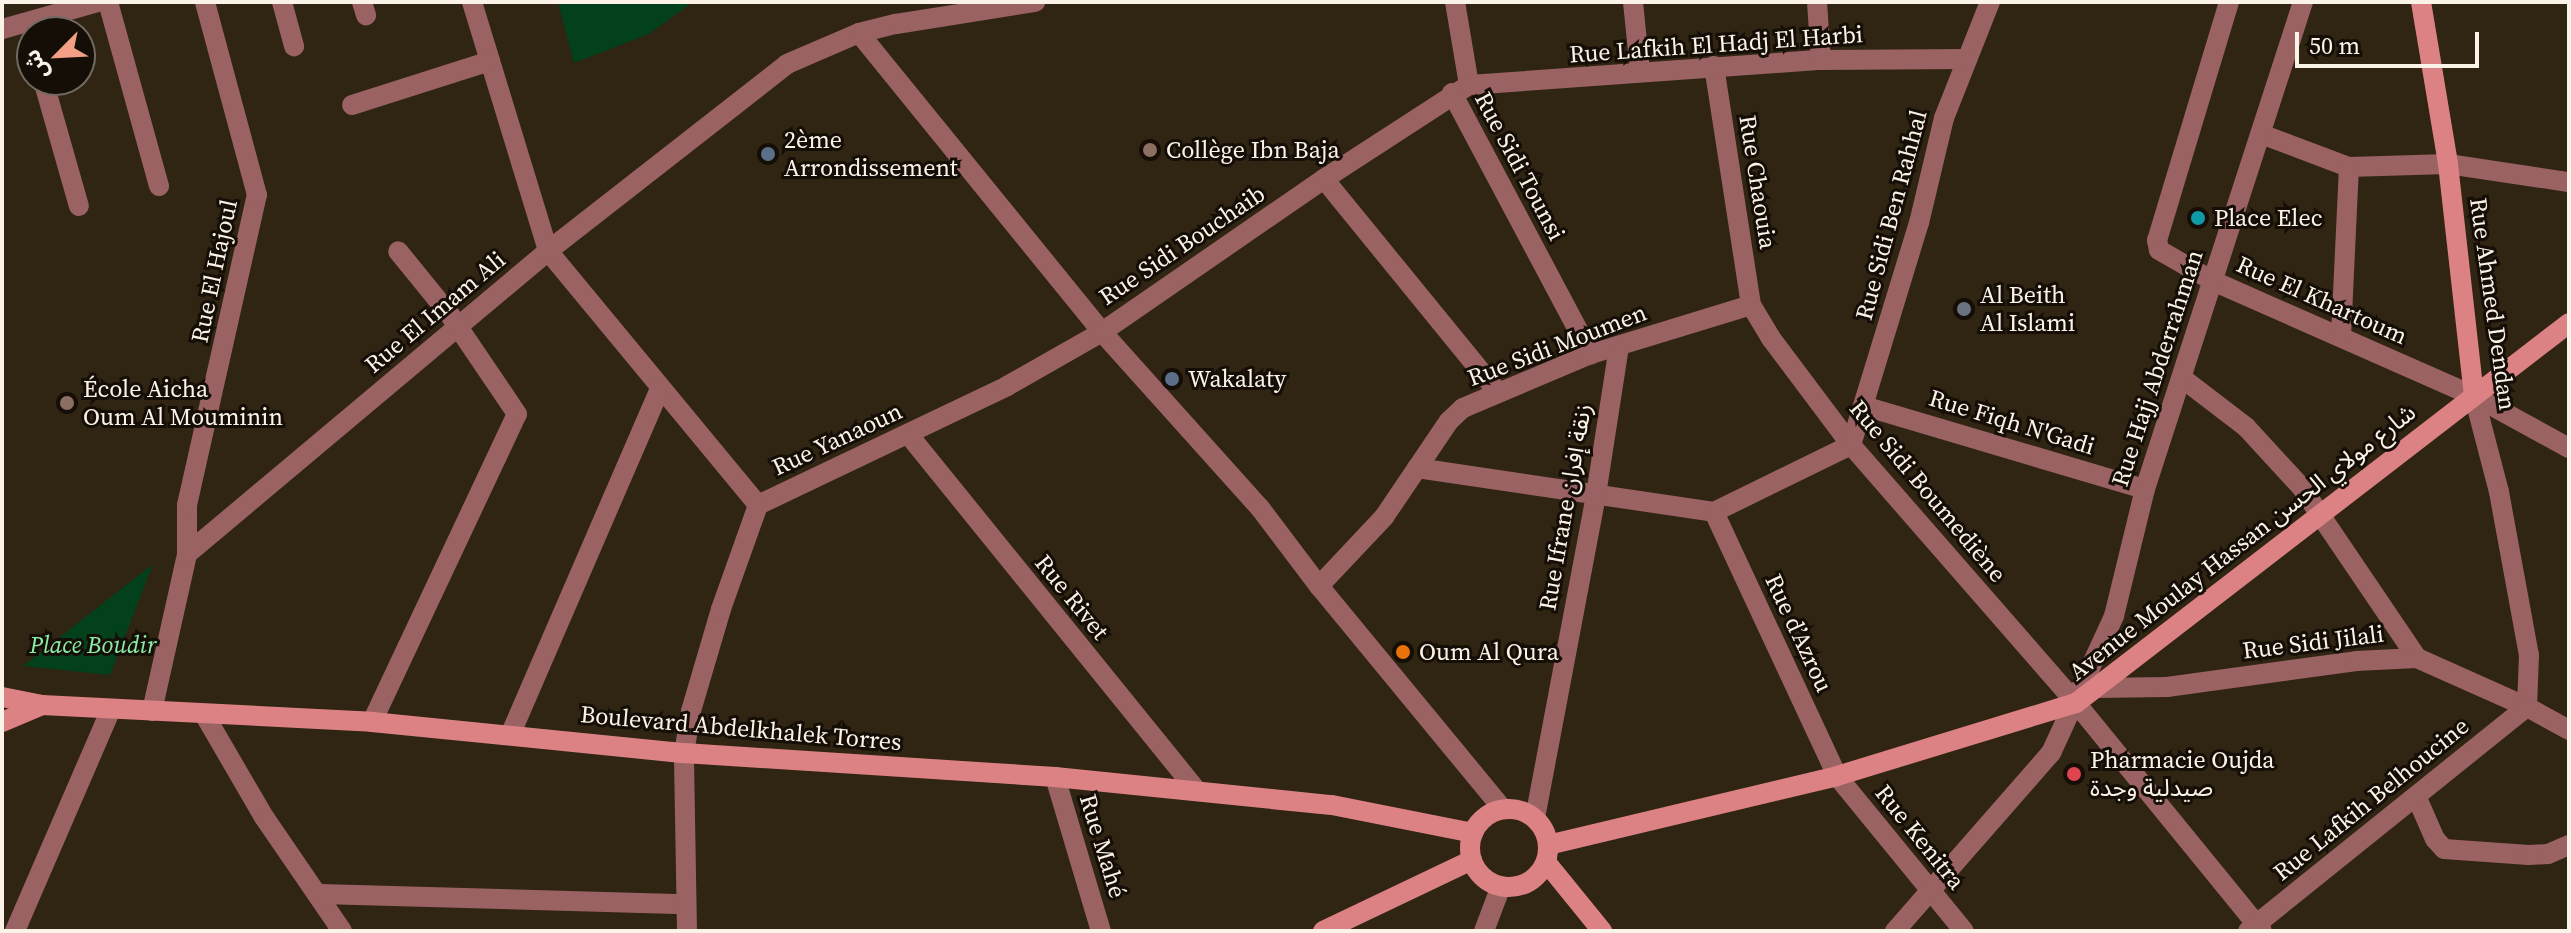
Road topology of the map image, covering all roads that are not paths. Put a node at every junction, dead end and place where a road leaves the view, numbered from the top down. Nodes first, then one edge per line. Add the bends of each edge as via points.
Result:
1 (98, 2) edge
2 (108, 2) edge
3 (205, 2) edge
4 (282, 2) edge
5 (472, 2) edge
6 (1035, 2) edge
7 (1455, 2) edge
8 (1633, 2) edge
9 (1817, 2) edge
10 (1990, 2) edge
11 (2229, 2) edge
12 (2303, 2) edge
13 (2421, 2) edge
14 (48, 16) edge
15 (859, 33) junction
16 (294, 46) dead end
17 (1967, 59) junction
18 (1821, 60) junction
19 (490, 61) junction
20 (1714, 66) junction
21 (1640, 71) junction
22 (1460, 89) junction
23 (48, 96) edge
24 (352, 105) dead end
25 (2261, 134) junction
26 (2448, 164) junction
27 (2349, 167) junction
28 (1324, 179) junction
29 (2569, 182) edge
30 (159, 186) dead end
31 (79, 206) dead end
32 (398, 251) dead end
33 (548, 251) junction
34 (2213, 281) junction
35 (1751, 305) junction
36 (2569, 323) edge
37 (456, 328) junction
38 (1102, 332) junction
39 (2341, 336) junction
40 (1619, 347) junction
41 (1591, 354) junction
42 (2182, 378) junction
43 (660, 388) junction
44 (1498, 392) junction
45 (2474, 396) junction
46 (1864, 406) junction
47 (908, 434) junction
48 (1851, 445) junction
49 (2569, 448) edge
50 (1417, 468) junction
51 (2145, 489) junction
52 (1596, 495) junction
53 (758, 505) junction
54 (1714, 512) junction
55 (2319, 516) junction
56 (187, 554) junction
57 (1319, 586) junction
58 (2417, 658) junction
59 (2096, 688) junction
60 (2, 697) edge
61 (2076, 703) junction
62 (42, 705) junction
63 (2527, 707) junction
64 (2569, 708) edge
65 (111, 709) junction
66 (152, 711) junction
67 (204, 714) junction
68 (2550, 719) junction
69 (2, 722) edge
70 (372, 722) junction
71 (2569, 730) edge
72 (511, 733) junction
73 (684, 753) junction
74 (1837, 776) junction
75 (1055, 777) junction
76 (1197, 791) junction
77 (2417, 798) junction
78 (1503, 809) junction
79 (1535, 818) junction
80 (1473, 833) junction
81 (2569, 845) edge
82 (1547, 853) junction
83 (1472, 860) junction
84 (1501, 886) junction
85 (1931, 891) junction
86 (320, 894) junction
87 (685, 904) junction
88 (2256, 928) edge
89 (15, 931) edge
90 (342, 931) edge
91 (687, 931) edge
92 (1101, 931) edge
93 (1323, 931) edge
94 (1484, 931) edge
95 (1602, 931) edge
96 (1895, 931) edge
97 (1964, 931) edge

1 - 14 street
2 - 30 street
3 - 56 street, Rue El Hajoul via 257,195 187,505
4 - 16 street
5 - 19 street
6 - 15 street, Rue El Imam Ali via 947,13
7 - 22 street, Rue Sidi Tounsi
8 - 21 street
9 - 18 street
10 - 17 street, Rue Sidi Ben Rahhal
11 - 34 street, Rue El Khartoum via 2157,240 2165,256
12 - 25 street, Rue Hajj Abderrahman
13 - 26 main road, Rue Ahmed Dendan
15 - 33 street, Rue El Imam Ali via 787,64
15 - 38 street
17 - 18 street, Rue Lafkih El Hadj El Harbi
17 - 46 street, Rue Sidi Ben Rahhal via 1944,118 1919,223
18 - 20 street, Rue Lafkih El Hadj El Harbi
19 - 24 street
19 - 33 street
20 - 21 street, Rue Lafkih El Hadj El Harbi
20 - 35 street, Rue Chaouia
21 - 22 street, Rue Lafkih El Hadj El Harbi
22 - 28 street, Rue Sidi Bouchaib
22 - 41 street, Rue Sidi Tounsi
23 - 31 street
25 - 27 street
25 - 34 street, Rue Hajj Abderrahman
26 - 27 street
26 - 29 street
26 - 45 main road, Rue Ahmed Dendan
27 - 39 street
28 - 38 street, Rue Sidi Bouchaib
28 - 44 street
32 - 37 street
33 - 37 street, Rue El Imam Ali
33 - 43 street, Rue Yanaoun
34 - 39 street, Rue El Khartoum
34 - 42 street, Rue Hajj Abderrahman
35 - 40 street, Rue Sidi Moumen
35 - 48 street, Rue Sidi Boumediène
36 - 45 main road, Avenue Moulay Hassan شارع مولاي الحسن
37 - 56 street, Rue El Imam Ali
37 - 70 street via 517,414
38 - 47 street, Rue Yanaoun
38 - 57 street via 1260,508
39 - 45 street, Rue El Khartoum
40 - 41 street, Rue Sidi Moumen
40 - 52 street, Rue Ifrane زنقة إفران
41 - 44 street, Rue Sidi Moumen
42 - 51 street, Rue Hajj Abderrahman
42 - 55 street via 2274,455
43 - 53 street, Rue Yanaoun
43 - 72 street
44 - 50 street, Rue Sidi Moumen via 1454,415
45 - 49 street, Rue El Khartoum
45 - 55 main road, Avenue Moulay Hassan شارع مولاي الحسن
45 - 63 street, Rue Ahmed Dendan via 2499,492 2529,655
46 - 48 street, Rue Sidi Ben Rahhal
46 - 51 street, Rue Fiqh N'Gadi
47 - 53 street, Rue Yanaoun
47 - 76 street, Rue Rivet
48 - 54 street
48 - 61 street, Rue Sidi Boumediène
50 - 52 street
50 - 57 street, Rue Sidi Moumen via 1384,517
51 - 61 street, Rue Hajj Abderrahman via 2114,616
52 - 54 street
52 - 79 street, Rue Ifrane زنقة إفران
53 - 73 street via 716,624
54 - 74 street, Rue d’Azrou
55 - 58 street
55 - 59 main road, Avenue Moulay Hassan شارع مولاي الحسن
56 - 66 street
57 - 78 street
58 - 59 street, Rue Sidi Jilali via 2356,661 2167,687
58 - 63 street, Rue Sidi Jilali
59 - 61 main road, Avenue Moulay Hassan شارع مولاي الحسن
60 - 62 main road, Boulevard Abdelkhalek Torres
61 - 74 main road, Avenue Moulay Hassan شارع مولاي الحسن
61 - 85 street, Rue Hajj Abderrahman via 2051,753
61 - 88 street, Rue Sidi Boumediène
62 - 65 main road, Boulevard Abdelkhalek Torres
62 - 69 main road
63 - 68 street, Rue Sidi Jilali
63 - 77 street, Rue Lafkih Belhoucine
64 - 68 street
65 - 66 main road, Boulevard Abdelkhalek Torres
65 - 89 street
66 - 67 main road, Boulevard Abdelkhalek Torres
67 - 70 main road, Boulevard Abdelkhalek Torres
67 - 86 street via 264,817
68 - 71 street, Rue Sidi Jilali
70 - 72 main road, Boulevard Abdelkhalek Torres
72 - 73 main road, Boulevard Abdelkhalek Torres
73 - 75 main road, Boulevard Abdelkhalek Torres
73 - 87 street
74 - 82 main road, Avenue Moulay Hassan شارع مولاي الحسن
74 - 85 street, Rue Kenitra
75 - 76 main road, Boulevard Abdelkhalek Torres
75 - 92 street, Rue Mahé
76 - 80 main road, Boulevard Abdelkhalek Torres via 1332,805
77 - 81 street via 2444,849 2529,855
77 - 88 street, Rue Lafkih Belhoucine
78 - 79 main road
78 - 80 main road via 1484,817
79 - 82 main road via 1546,835
80 - 83 main road
82 - 84 main road via 1541,872 1523,885
82 - 95 main road
83 - 84 main road via 1479,873
83 - 93 main road
84 - 94 street
85 - 96 street, Rue Hajj Abderrahman
85 - 97 street, Rue Kenitra
86 - 87 street
86 - 90 street
87 - 91 street

